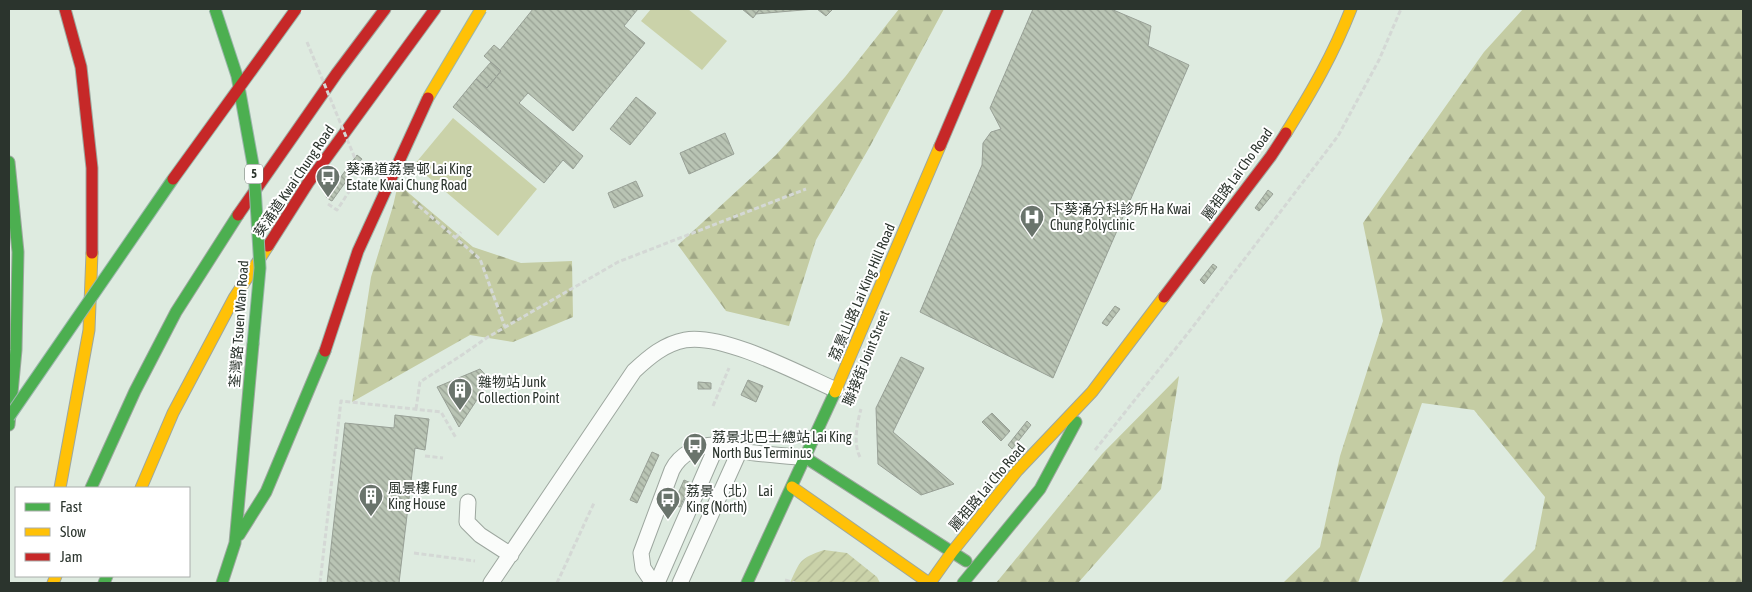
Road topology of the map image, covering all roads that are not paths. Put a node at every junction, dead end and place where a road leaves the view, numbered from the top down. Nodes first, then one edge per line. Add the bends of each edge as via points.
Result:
1 (65, 9) edge
2 (215, 9) edge
3 (296, 9) edge
4 (385, 9) edge
5 (435, 9) edge
6 (481, 9) edge
7 (998, 9) edge
8 (1351, 9) edge
9 (9, 162) edge
10 (836, 390) junction
11 (1092, 392) junction
12 (9, 418) edge
13 (9, 427) edge
14 (717, 445) junction
15 (740, 450) junction
16 (806, 458) junction
17 (60, 487) edge
18 (91, 487) edge
19 (141, 487) edge
20 (792, 487) junction
21 (468, 502) dead end
22 (235, 543) junction
23 (952, 552) junction
24 (511, 555) junction
25 (975, 567) junction
26 (222, 583) edge
27 (491, 583) edge
28 (655, 583) edge
29 (680, 583) edge
30 (747, 583) edge
31 (930, 583) edge
32 (963, 583) edge

1 - 17 main road via 81,67 92,168 93,236 89,330
2 - 22 main road, 荃灣路 Tsuen Wan Road / 5, bridge via 237,76 254,170 260,268
3 - 12 main road, bridge via 157,201
4 - 18 main road, 葵涌道 Kwai Chung Road via 337,73 176,312 135,391
5 - 19 main road, 葵涌道 Kwai Chung Road via 308,183 234,298 173,414
6 - 22 main road, bridge via 424,103 358,251 325,351 266,492
7 - 10 main road, 荔景山路 Lai King Hill Road
8 - 11 main road, 麗祖路 Lai Cho Road via 1316,86 1271,156
9 - 13 main road, bridge via 18,252 16,350
10 - 16 main road, 荔景山路 Lai King Hill Road
10 - 24 lane via 741,349 709,340 686,340 664,347 634,371
11 - 23 main road, 麗祖路 Lai Cho Road via 1017,471
11 - 25 main road, 麗祖路 Lai Cho Road via 1040,489
14 - 15 lane
14 - 28 lane
14 - 28 lane via 698,447 686,454 672,470 641,553 643,568
15 - 16 lane
15 - 29 lane
16 - 20 main road, 荔景山路 Lai King Hill Road
16 - 23 main road
20 - 30 main road, 荔景山路 Lai King Hill Road
20 - 31 main road
21 - 24 lane via 467,522 480,535
22 - 26 main road, 荃灣路 Tsuen Wan Road / 5
23 - 25 main road
23 - 31 main road, 麗祖路 Lai Cho Road
24 - 27 lane
25 - 32 main road, 麗祖路 Lai Cho Road

